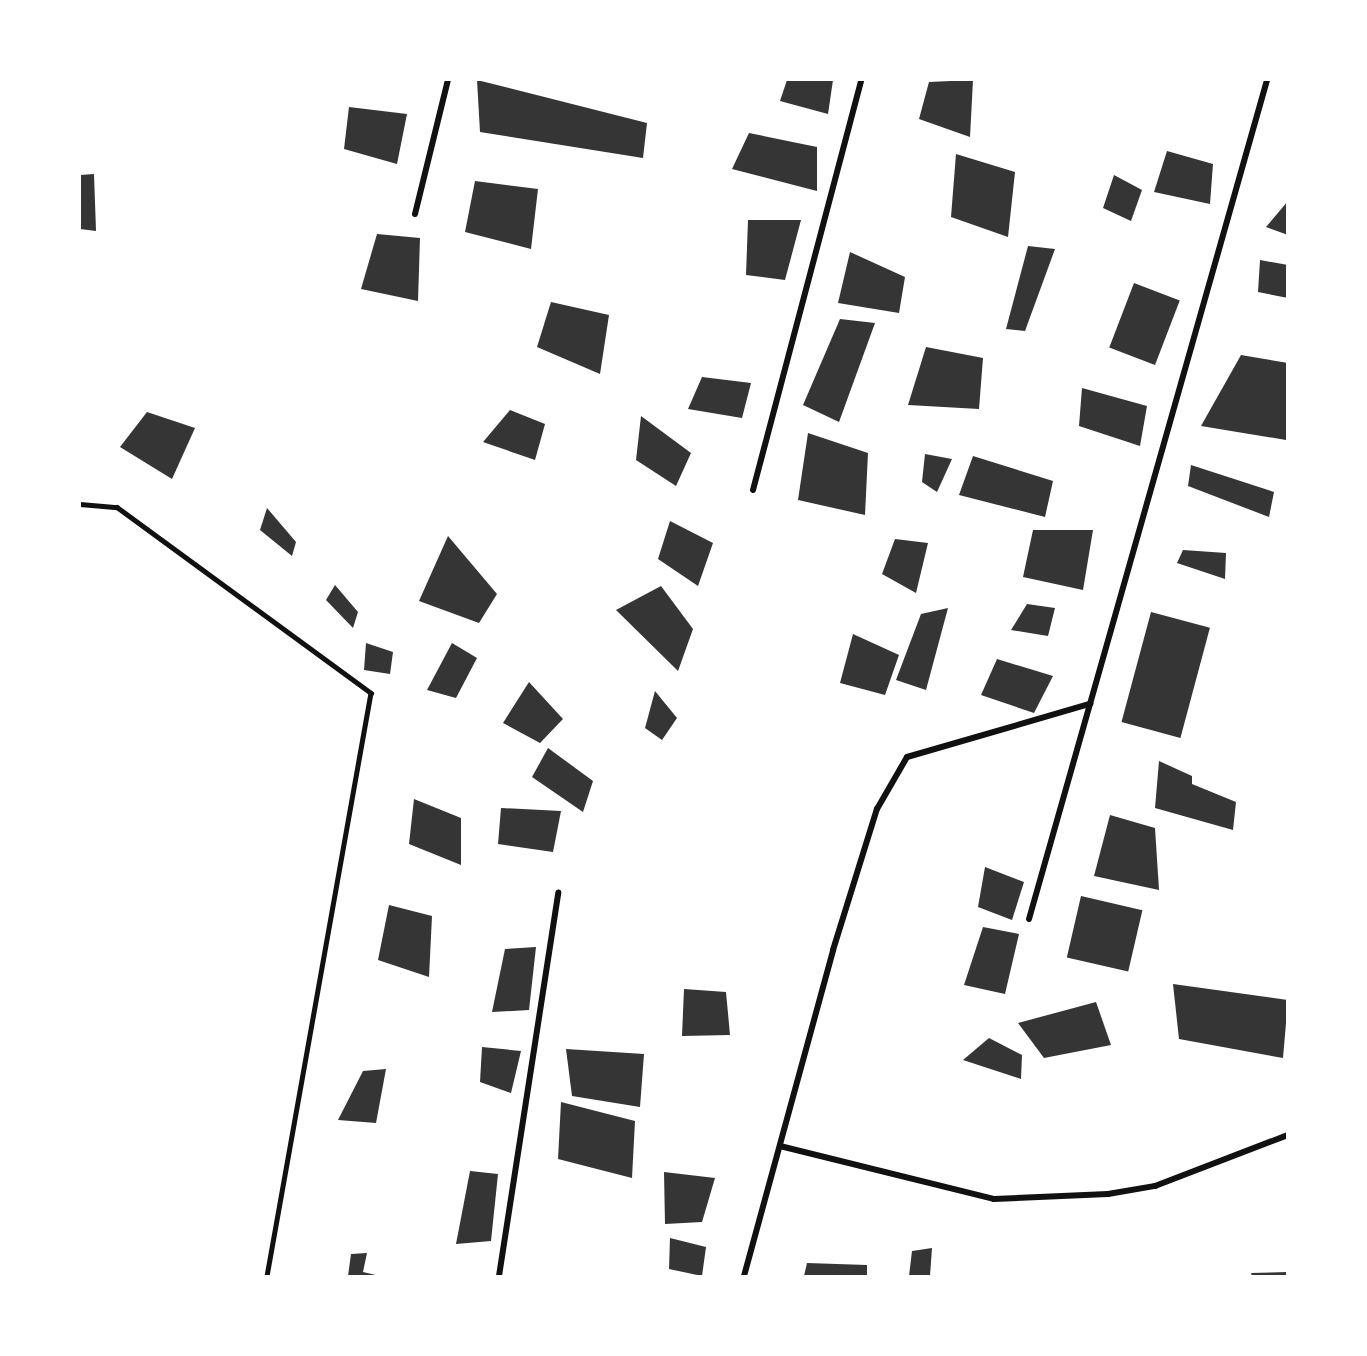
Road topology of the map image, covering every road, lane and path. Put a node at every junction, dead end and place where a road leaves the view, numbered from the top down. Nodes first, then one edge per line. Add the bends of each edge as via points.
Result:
1 (448, 80) edge
2 (861, 80) edge
3 (1267, 80) edge
4 (415, 214) dead end
5 (753, 490) dead end
6 (80, 504) edge
7 (1090, 704) junction
8 (558, 893) dead end
9 (1029, 919) dead end
10 (1287, 1135) edge
11 (780, 1146) junction
12 (267, 1276) edge
13 (499, 1276) edge
14 (744, 1276) edge

1 - 4 street
2 - 5 street
3 - 7 street
6 - 12 lane via 117,507 371,693
7 - 9 street
7 - 11 street via 907,757 877,809 833,950
8 - 13 street
10 - 11 street via 1155,1186 1108,1194 994,1199
11 - 14 street

